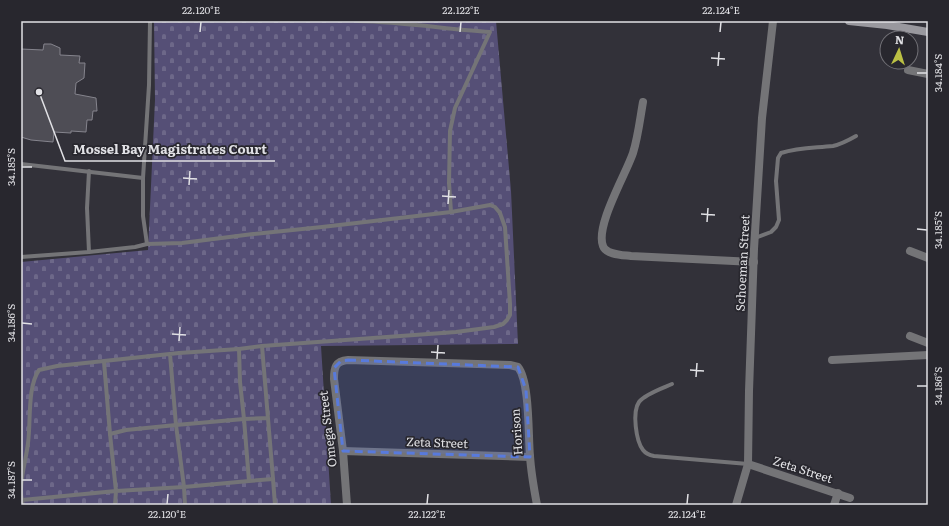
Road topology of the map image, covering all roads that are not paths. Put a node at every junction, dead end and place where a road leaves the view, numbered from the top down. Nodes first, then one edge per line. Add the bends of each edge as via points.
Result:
1 (150, 21) edge
2 (358, 21) edge
3 (773, 21) edge
4 (849, 21) edge
5 (928, 32) edge
6 (908, 70) dead end
7 (928, 74) edge
8 (643, 102) dead end
9 (856, 136) dead end
10 (21, 164) edge
11 (89, 171) junction
12 (143, 178) junction
13 (451, 212) junction
14 (755, 238) junction
15 (147, 244) junction
16 (910, 251) dead end
17 (90, 252) junction
18 (21, 257) edge
19 (928, 258) edge
20 (754, 262) junction
21 (910, 336) dead end
22 (928, 343) edge
23 (262, 346) junction
24 (239, 349) junction
25 (170, 354) junction
26 (928, 355) edge
27 (832, 360) dead end
28 (104, 362) junction
29 (510, 364) joint
30 (672, 384) dead end
31 (268, 418) junction
32 (244, 419) junction
33 (176, 426) junction
34 (110, 434) junction
35 (343, 451) junction
36 (530, 457) junction
37 (748, 464) junction
38 (274, 479) junction
39 (249, 481) junction
40 (184, 487) junction
41 (116, 491) junction
42 (838, 493) junction
43 (850, 498) dead end
44 (22, 500) edge
45 (23, 505) edge
46 (116, 505) edge
47 (185, 505) edge
48 (275, 505) edge
49 (347, 505) edge
50 (537, 505) edge
51 (736, 505) edge
52 (834, 505) edge

1 - 12 lane
2 - 13 lane via 490,32 455,108 450,131
3 - 14 street, Schoeman Street via 762,118
4 - 5 main road
6 - 7 street
8 - 20 street via 632,154 605,219 602,246 611,253 631,256
9 - 14 lane via 834,146 799,148 780,153 776,181 779,220 771,232
10 - 11 lane
11 - 12 lane
11 - 17 lane via 87,208
12 - 15 lane via 143,216
13 - 15 lane via 182,243
13 - 23 lane via 490,205 500,213 505,227 510,304 510,314 502,324 456,332
14 - 20 street, Schoeman Street
15 - 17 lane
16 - 19 street
17 - 18 lane
20 - 37 street, Schoeman Street
21 - 22 street
23 - 24 lane
23 - 31 lane
24 - 25 lane
24 - 32 lane
25 - 28 lane
25 - 33 lane
26 - 27 street
28 - 34 lane
28 - 44 lane via 44,368 35,374
29 - 35 street, Omega Street via 341,361 334,368 334,379
29 - 36 street, Horison via 518,367 523,376
30 - 37 lane via 656,390 639,402 635,415 637,437 642,449 648,455 654,456
31 - 32 lane
31 - 38 lane
32 - 33 lane
32 - 39 lane
33 - 34 lane via 126,430
33 - 40 lane
34 - 41 lane
35 - 36 street, Zeta Street
35 - 49 street, Omega Street
36 - 50 street, Horison
37 - 42 street, Zeta Street
37 - 51 street, Schoeman Street
38 - 39 lane
38 - 48 lane
39 - 40 lane
40 - 41 lane
40 - 47 lane
41 - 44 lane
41 - 46 lane
42 - 43 street, Zeta Street
42 - 52 street
44 - 45 lane

